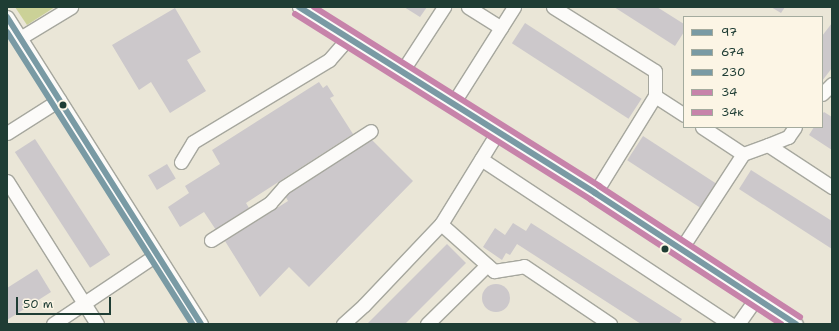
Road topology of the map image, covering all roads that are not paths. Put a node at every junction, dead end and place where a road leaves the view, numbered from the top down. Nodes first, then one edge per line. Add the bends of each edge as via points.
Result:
1 (71, 7) edge
2 (299, 7) edge
3 (444, 7) edge
4 (468, 7) edge
5 (514, 7) edge
6 (553, 7) edge
7 (7, 17) edge
8 (501, 28) junction
9 (20, 38) junction
10 (347, 39) junction
11 (401, 73) junction
12 (832, 84) edge
13 (823, 93) edge
14 (655, 96) junction
15 (59, 100) junction
16 (452, 105) junction
17 (683, 114) edge
18 (704, 128) edge
19 (794, 128) edge
20 (371, 131) dead end
21 (7, 133) edge
22 (497, 133) junction
23 (768, 145) junction
24 (743, 154) junction
25 (480, 159) junction
26 (181, 162) dead end
27 (7, 181) edge
28 (832, 187) edge
29 (595, 193) junction
30 (440, 224) junction
31 (212, 240) dead end
32 (680, 249) junction
33 (157, 254) junction
34 (487, 265) junction
35 (756, 298) junction
36 (84, 303) junction
37 (53, 324) edge
38 (97, 324) edge
39 (201, 324) edge
40 (343, 324) edge
41 (427, 324) edge
42 (610, 324) edge
43 (730, 324) edge
44 (738, 324) edge
45 (796, 324) edge

1 - 9 street
2 - 10 street
3 - 11 street
4 - 8 street
5 - 8 street
6 - 14 street via 655,71
7 - 9 street
8 - 16 street
9 - 15 street
10 - 11 street
10 - 26 street via 329,60 193,142
11 - 16 street
12 - 13 street
14 - 17 street
14 - 29 street
15 - 21 street
15 - 33 street
16 - 22 street
18 - 24 street
19 - 23 street via 788,137
20 - 31 street via 284,187 270,203
22 - 25 street
22 - 29 street
23 - 24 street
23 - 28 street
24 - 32 street
25 - 30 street
25 - 43 street
27 - 36 street
29 - 32 street
30 - 34 street
30 - 40 street
32 - 35 street
33 - 36 street
33 - 39 street
34 - 41 street
34 - 42 street via 494,271 524,266
35 - 44 street
35 - 45 street
36 - 37 street
36 - 38 street

